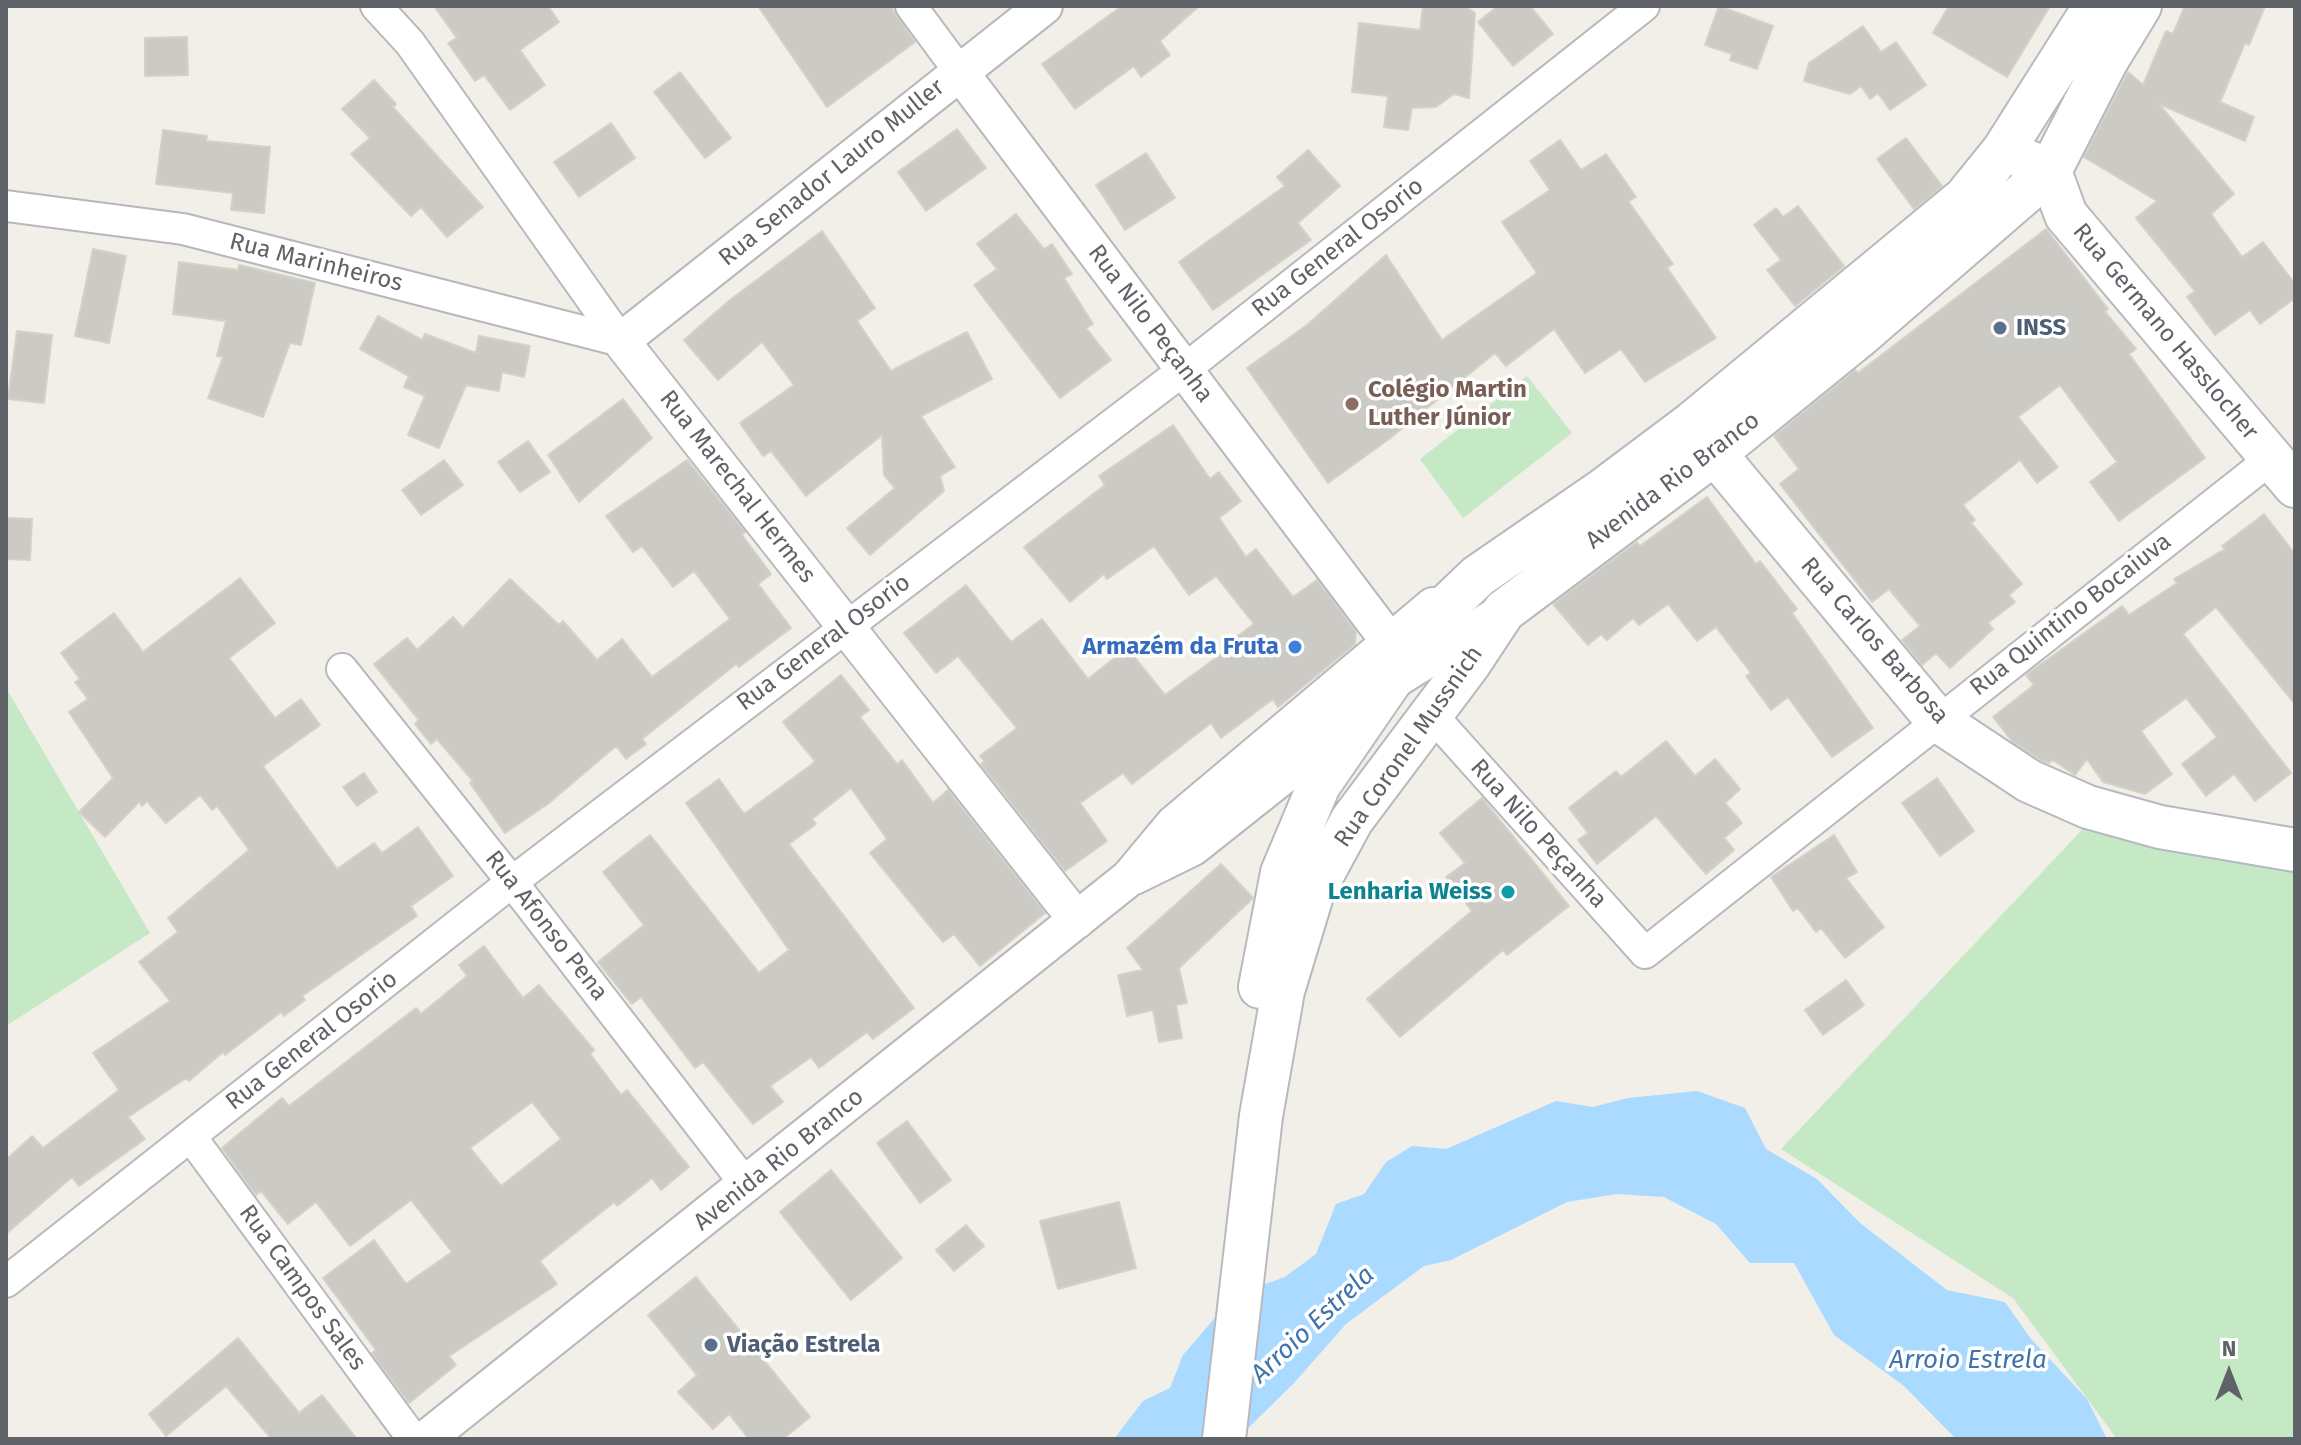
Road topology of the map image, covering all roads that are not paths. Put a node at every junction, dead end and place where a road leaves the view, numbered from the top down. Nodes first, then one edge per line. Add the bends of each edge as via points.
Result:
1 (376, 6) edge
2 (911, 6) edge
3 (1044, 6) edge
4 (1644, 6) edge
5 (2095, 6) edge
6 (2140, 6) edge
7 (959, 71) junction
8 (2003, 151) junction
9 (2050, 171) junction
10 (6, 206) edge
11 (621, 341) junction
12 (1185, 369) junction
13 (1702, 439) junction
14 (2283, 472) edge
15 (1478, 576) junction
16 (1504, 611) junction
17 (847, 625) junction
18 (1389, 641) junction
19 (342, 669) dead end
20 (1383, 687) junction
21 (1431, 714) junction
22 (1937, 720) junction
23 (2295, 850) edge
24 (1129, 878) junction
25 (512, 882) junction
26 (1077, 920) junction
27 (1645, 953) joint
28 (1261, 1120) junction
29 (191, 1137) junction
30 (747, 1186) junction
31 (6, 1282) edge
32 (413, 1439) edge
33 (426, 1439) edge
34 (1224, 1439) edge

1 - 11 street, Rua Marechal Hermes via 410,43
2 - 7 street, Rua Nilo Peçanha
3 - 7 street, Rua Senador Lauro Muller
4 - 12 street, Rua General Osorio
5 - 8 main road, Avenida Rio Branco
6 - 9 main road, Avenida Rio Branco
7 - 11 street, Rua Senador Lauro Muller
7 - 12 street, Rua Nilo Peçanha
8 - 9 main road
8 - 13 main road, Avenida Rio Branco via 1965,198
9 - 13 main road, Avenida Rio Branco via 1857,338
9 - 14 main road, Rua Germano Hasslocher via 2066,215
10 - 11 street, Rua Marinheiros via 183,229
11 - 17 street, Rua Marechal Hermes
12 - 17 street, Rua General Osorio
12 - 18 street, Rua Nilo Peçanha
13 - 15 main road, Avenida Rio Branco via 1603,490
13 - 16 main road, Avenida Rio Branco
13 - 22 main road, Rua Carlos Barbosa
14 - 22 street, Rua Quintino Bocaiuva
15 - 18 street, Avenida Rio Branco
15 - 20 main road, Rua Coronel Mussnich via 1433,619
16 - 20 street, Avenida Rio Branco
16 - 21 main road, Rua Coronel Mussnich
17 - 25 street, Rua General Osorio
17 - 26 street, Rua Marechal Hermes
18 - 24 street, Avenida Rio Branco via 1174,824
19 - 25 street, Rua Afonso Pena
20 - 24 street, Avenida Rio Branco via 1309,755 1193,847
20 - 28 main road, Rua Coronel Mussnich via 1319,785 1282,873 1260,983
21 - 27 street, Rua Nilo Peçanha
21 - 28 main road, Rua Coronel Mussnich via 1352,820 1313,892 1283,991
22 - 23 main road, Rua Carlos Barbosa via 2029,781 2088,807 2160,827
22 - 27 street, Rua Quintino Bocaiuva
24 - 26 street, Avenida Rio Branco
25 - 29 street, Rua General Osorio
25 - 30 street, Rua Afonso Pena
26 - 30 street, Avenida Rio Branco
28 - 34 main road, Rua Coronel Mussnich
29 - 31 street, Rua General Osorio
29 - 32 street, Rua Campos Sales
30 - 33 street, Avenida Rio Branco

